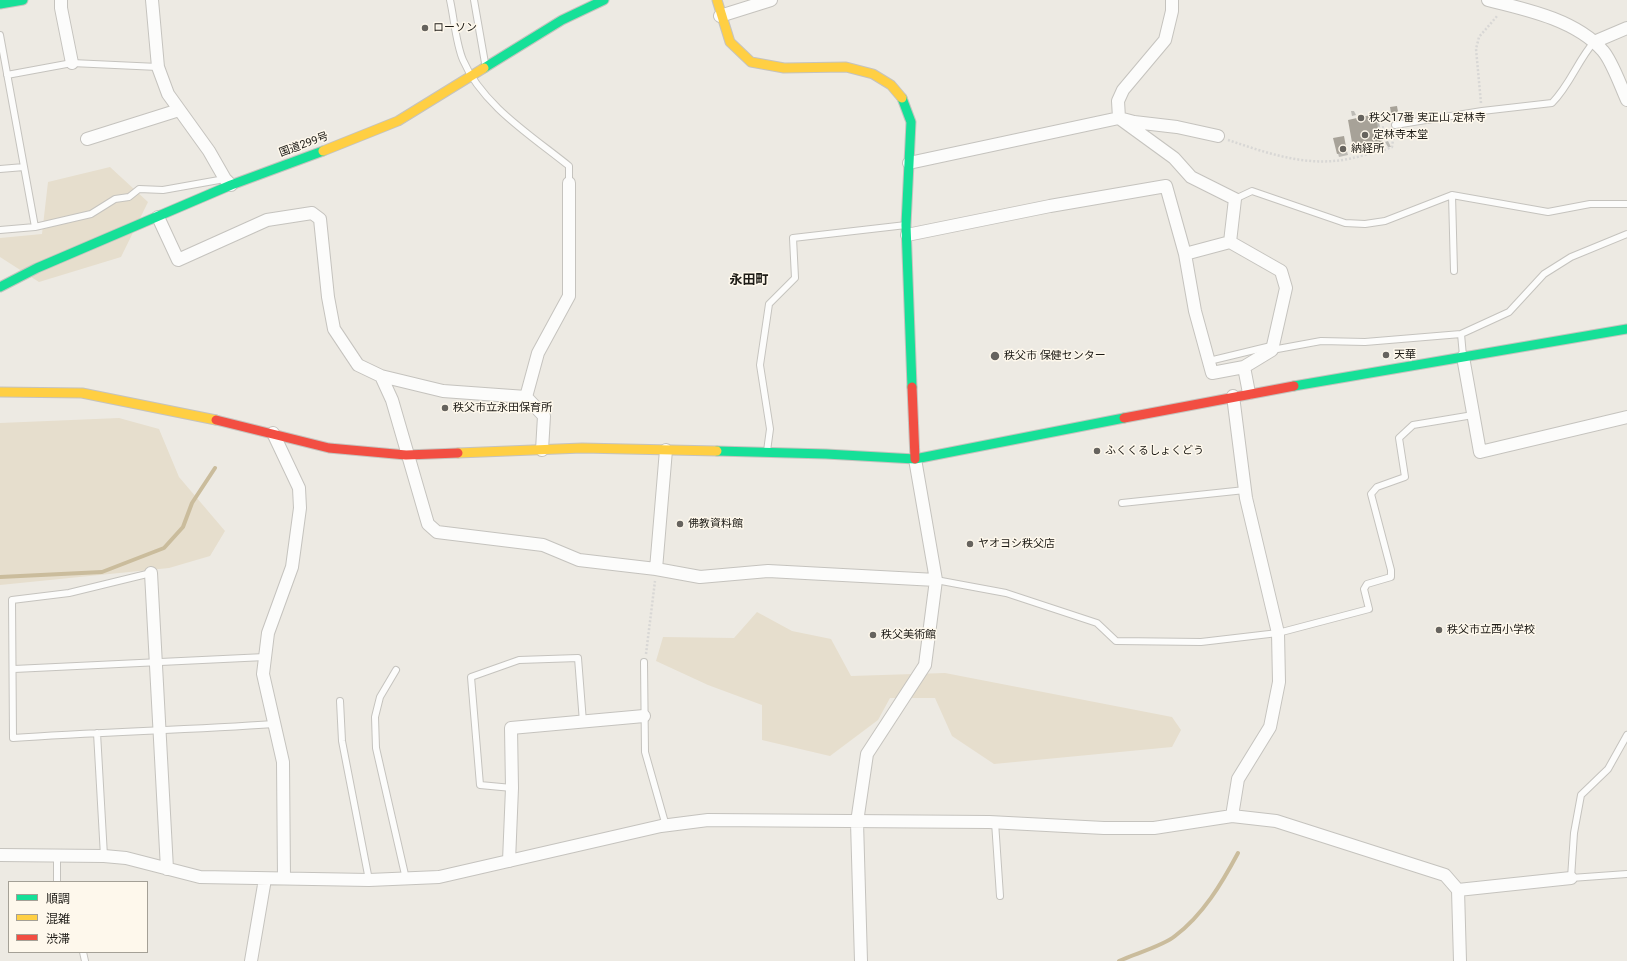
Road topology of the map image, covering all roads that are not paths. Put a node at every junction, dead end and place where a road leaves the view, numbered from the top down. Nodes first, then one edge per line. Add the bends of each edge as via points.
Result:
1 (23, 0) edge
2 (61, 0) edge
3 (152, 0) edge
4 (450, 0) edge
5 (474, 0) edge
6 (604, 0) edge
7 (717, 0) edge
8 (771, 0) edge
9 (1172, 0) edge
10 (1488, 0) edge
11 (0, 4) edge
12 (720, 16) junction
13 (1627, 28) edge
14 (0, 35) edge
15 (1594, 42) junction
16 (72, 63) junction
17 (486, 66) junction
18 (158, 67) junction
19 (7, 75) junction
20 (470, 76) junction
21 (1627, 100) edge
22 (179, 110) junction
23 (1119, 118) junction
24 (1395, 125) road end
25 (1218, 136) road end
26 (87, 139) dead end
27 (909, 163) junction
28 (24, 167) junction
29 (0, 170) edge
30 (228, 182) junction
31 (569, 183) joint
32 (1452, 195) junction
33 (1235, 199) junction
34 (1627, 204) edge
35 (158, 217) junction
36 (35, 227) junction
37 (0, 230) edge
38 (907, 230) junction
39 (1627, 234) edge
40 (1230, 242) junction
41 (1185, 254) junction
42 (1454, 271) dead end
43 (0, 287) edge
44 (1627, 329) edge
45 (1461, 334) junction
46 (1272, 348) junction
47 (1463, 357) junction
48 (1209, 361) junction
49 (1244, 367) junction
50 (381, 376) junction
51 (0, 392) edge
52 (1249, 393) junction
53 (1233, 396) junction
54 (526, 397) junction
55 (1473, 415) junction
56 (1627, 417) edge
57 (273, 433) junction
58 (542, 450) junction
59 (666, 450) junction
60 (767, 452) junction
61 (406, 455) junction
62 (915, 459) junction
63 (1245, 490) junction
64 (1122, 503) dead end
65 (656, 569) junction
66 (151, 573) joint
67 (936, 580) junction
68 (1278, 633) junction
69 (265, 658) junction
70 (644, 662) road end
71 (156, 663) junction
72 (14, 669) junction
73 (396, 670) dead end
74 (340, 701) dead end
75 (644, 716) junction
76 (583, 722) junction
77 (274, 724) junction
78 (160, 732) junction
79 (97, 733) junction
80 (1627, 735) edge
81 (512, 788) junction
82 (1232, 816) junction
83 (857, 822) junction
84 (995, 822) junction
85 (666, 826) junction
86 (0, 855) edge
87 (57, 855) junction
88 (104, 856) junction
89 (508, 861) junction
90 (167, 868) junction
91 (1627, 874) edge
92 (284, 878) junction
93 (1571, 878) junction
94 (265, 879) junction
95 (406, 879) junction
96 (369, 880) junction
97 (57, 881) edge
98 (1458, 890) junction
99 (1000, 896) dead end
100 (251, 961) edge
101 (861, 961) edge
102 (1460, 961) edge

1 - 11 main road
2 - 16 street
3 - 18 street
4 - 20 lane via 462,58
5 - 17 lane
6 - 17 main road, 国道299号 via 562,20
7 - 12 main road
8 - 12 street
9 - 23 street via 1166,40 1124,90 1118,101
10 - 15 street via 1559,21
12 - 27 main road via 730,42 751,62 784,68 846,67 873,74 891,85 903,99 911,122
13 - 15 street
14 - 19 lane
15 - 21 street via 1604,52
15 - 24 lane via 1552,103
16 - 18 lane
16 - 19 lane
17 - 20 main road, 国道299号
18 - 22 street via 168,94
19 - 28 lane
20 - 30 main road, 国道299号 via 398,121 374,132
20 - 31 lane via 489,100 569,166
22 - 26 street
22 - 30 street
23 - 25 street
23 - 27 street
23 - 33 street via 1174,158 1191,177
27 - 38 main road
28 - 29 lane
28 - 36 lane
30 - 35 main road, 国道299号
30 - 36 lane via 163,190 139,189 129,197 115,199 90,214
31 - 54 street via 569,296 538,353
32 - 33 lane via 1385,221 1365,224 1345,223 1252,192
32 - 34 lane via 1548,212 1590,204
32 - 42 lane
33 - 40 street
35 - 43 main road, 国道299号 via 36,268
35 - 50 street via 178,260 267,220 312,213 320,219 334,329 358,365
36 - 37 lane
38 - 41 street via 1166,186
38 - 60 lane via 793,238 795,278 769,304 760,364 770,428
38 - 62 main road
39 - 45 lane via 1571,257 1544,274 1509,312
40 - 41 street
40 - 46 street via 1281,271 1286,288
41 - 48 street via 1195,311
44 - 47 main road
45 - 46 lane via 1365,342 1322,341
45 - 47 lane
46 - 48 lane
46 - 49 street
47 - 52 main road
47 - 55 street
48 - 49 street via 1212,373
49 - 52 street
50 - 54 street via 443,391
50 - 61 street via 392,400
51 - 57 main road via 82,393
52 - 53 main road
53 - 62 main road
53 - 63 street
54 - 58 street via 544,416
55 - 56 street via 1480,452
55 - 68 lane via 1413,425 1399,438 1405,477 1377,486 1371,494 1391,570 1390,577 1367,584 1364,589 1369,609
57 - 61 main road via 329,448
57 - 69 street via 299,488 300,508 292,567 268,634
58 - 59 main road
58 - 61 main road
59 - 60 main road
59 - 65 street
60 - 62 main road
61 - 65 street via 428,524 437,532 543,545 579,560
62 - 67 street
63 - 64 lane
63 - 68 street
65 - 67 street via 700,576 768,571
66 - 71 street
66 - 72 lane via 69,593 12,600
67 - 68 lane via 1006,593 1097,623 1116,641 1201,642
67 - 83 street via 925,665 867,754
68 - 82 street via 1279,682 1270,727 1238,778
69 - 71 lane
69 - 77 street via 263,674
70 - 75 lane
71 - 72 lane
71 - 78 street
72 - 79 lane via 13,738
73 - 95 lane via 380,697 374,717 376,748
74 - 96 lane via 342,742
75 - 76 street
75 - 85 lane via 646,752
76 - 81 street via 511,728
76 - 81 lane via 578,658 519,660 471,677 480,785
77 - 78 lane
77 - 92 street via 283,762
78 - 79 lane
78 - 90 street
79 - 88 lane
80 - 93 lane via 1608,769 1581,795 1574,833
81 - 89 street
82 - 84 street via 1154,828
82 - 98 street via 1276,821 1445,875
83 - 84 street
83 - 85 street via 708,820
83 - 101 street
84 - 99 lane
85 - 89 street
86 - 87 street
87 - 88 street
87 - 97 lane
88 - 90 street via 126,858
89 - 95 street via 439,877
90 - 94 street via 200,877
91 - 93 lane
92 - 94 street
92 - 96 street
93 - 98 street
94 - 100 street
95 - 96 street
98 - 102 street

